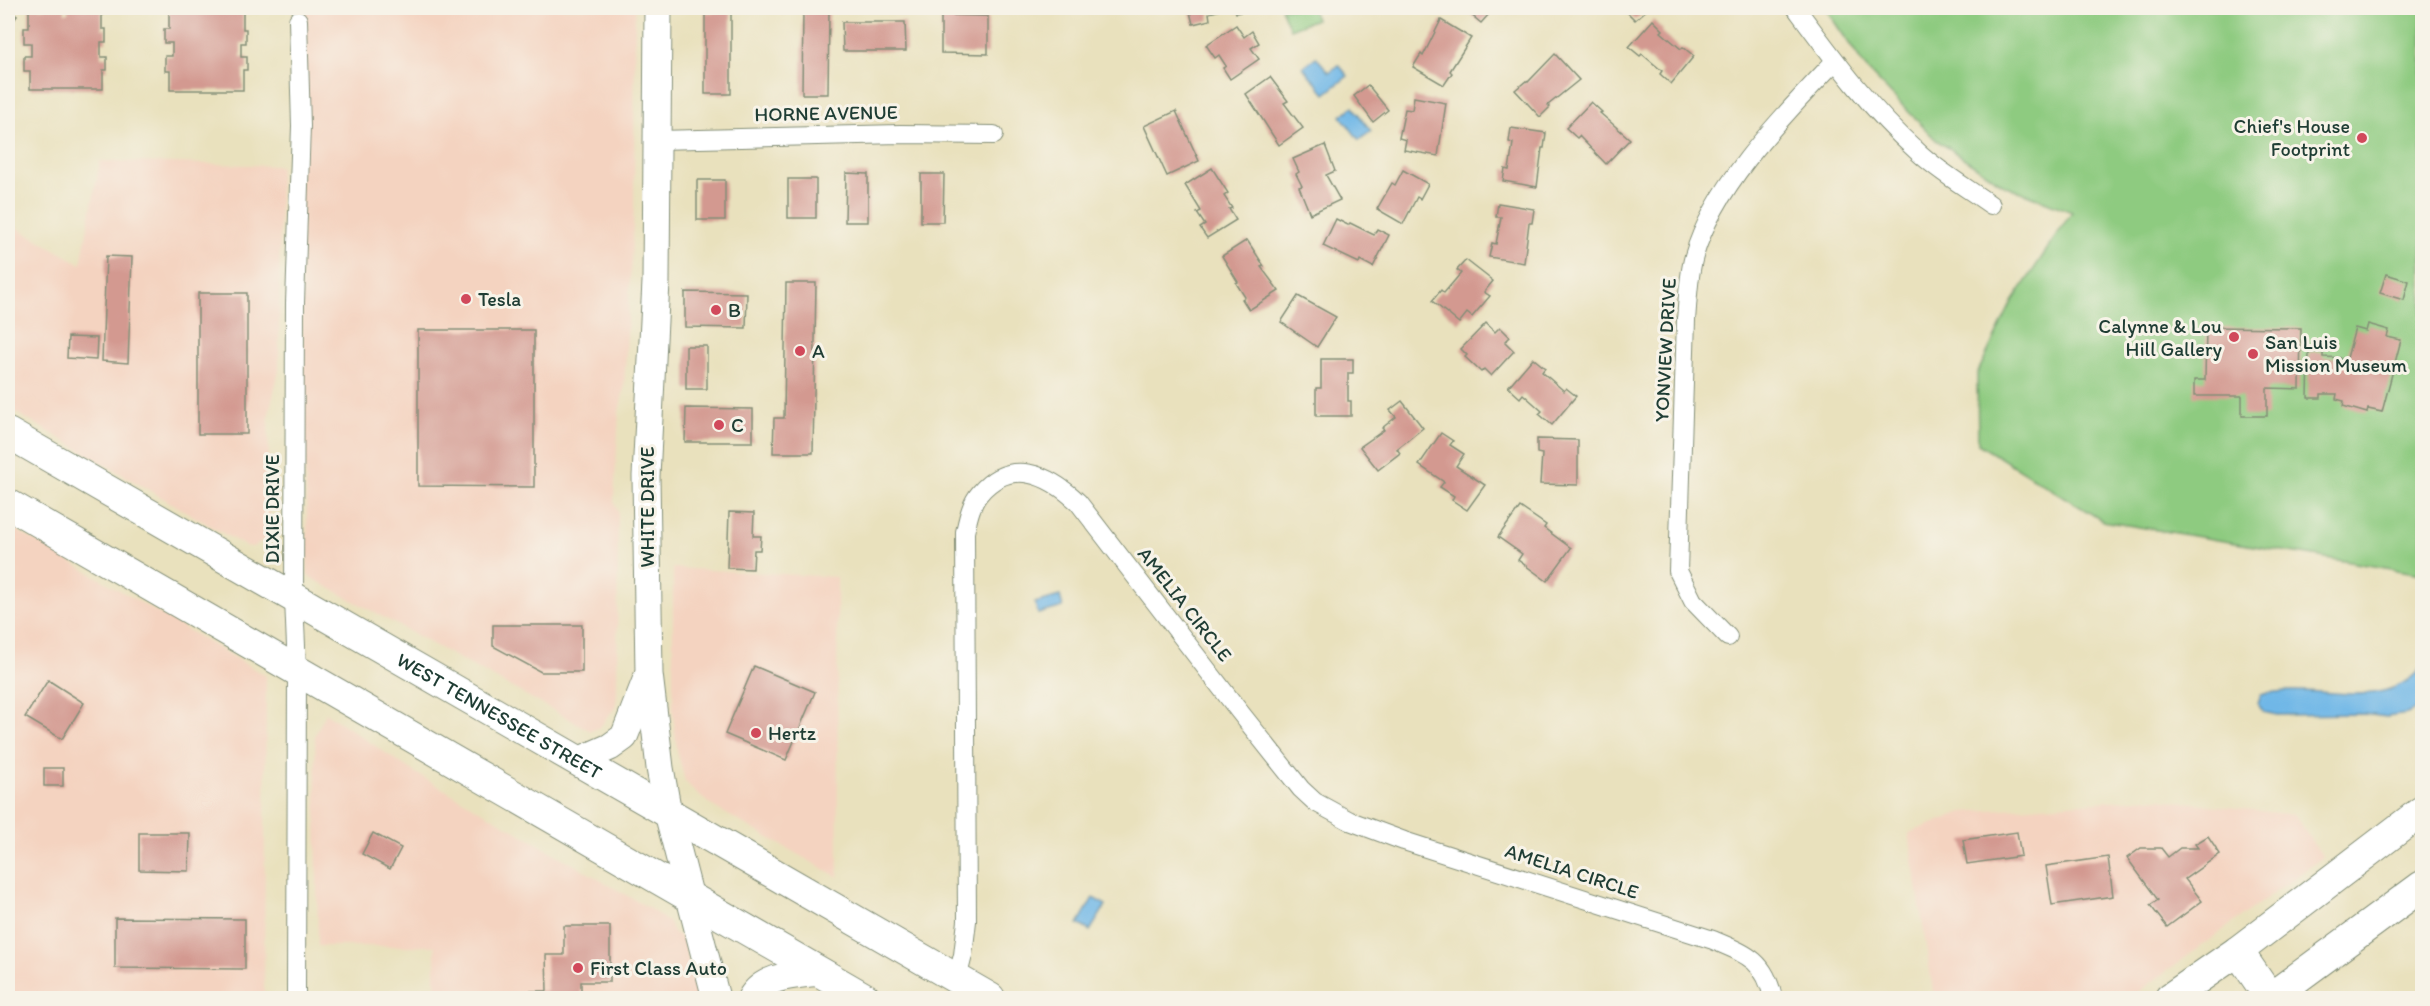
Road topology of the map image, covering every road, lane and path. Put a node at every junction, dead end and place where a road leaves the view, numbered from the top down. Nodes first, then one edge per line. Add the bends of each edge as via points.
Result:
1 (658, 8) edge
2 (1796, 8) edge
3 (298, 21) dead end
4 (1835, 61) junction
5 (994, 135) dead end
6 (658, 140) junction
7 (1991, 205) dead end
8 (8, 433) edge
9 (8, 504) edge
10 (294, 599) junction
11 (1728, 637) dead end
12 (297, 670) junction
13 (649, 674) junction
14 (578, 761) junction
15 (2422, 811) edge
16 (668, 813) junction
17 (2422, 886) edge
18 (688, 895) junction
19 (2238, 951) junction
20 (820, 972) junction
21 (957, 979) junction
22 (296, 999) edge
23 (716, 999) edge
24 (751, 999) edge
25 (865, 999) edge
26 (990, 999) edge
27 (1773, 999) edge
28 (2170, 999) edge
29 (2270, 999) edge

1 - 6 street, WHITE DRIVE
2 - 4 street
3 - 10 street, DIXIE DRIVE via 301,126 295,303
4 - 7 street via 1918,152
4 - 11 street, YONVIEW DRIVE via 1776,124 1712,210 1694,257 1686,320 1678,571 1693,601
5 - 6 street, HORNE AVENUE
6 - 13 street, WHITE DRIVE via 656,282 646,476
8 - 10 main road, WEST TENNESSEE STREET
9 - 12 main road
10 - 12 street, DIXIE DRIVE
10 - 14 main road, WEST TENNESSEE STREET
12 - 18 main road
12 - 22 street, DIXIE DRIVE
13 - 14 street via 624,737
13 - 16 street, WHITE DRIVE
14 - 16 main road, WEST TENNESSEE STREET
15 - 19 main road
16 - 18 street, WHITE DRIVE
16 - 21 main road, WEST TENNESSEE STREET
17 - 29 main road
18 - 20 main road
18 - 23 street, WHITE DRIVE
19 - 28 main road
19 - 29 main road
20 - 24 street via 767,982
20 - 25 main road
21 - 26 main road, WEST TENNESSEE STREET
21 - 27 street, AMELIA CIRCLE via 967,921 965,532 979,493 1008,474 1027,473 1043,476 1078,502 1239,711 1315,802 1350,821 1404,841 1713,939 1755,960

